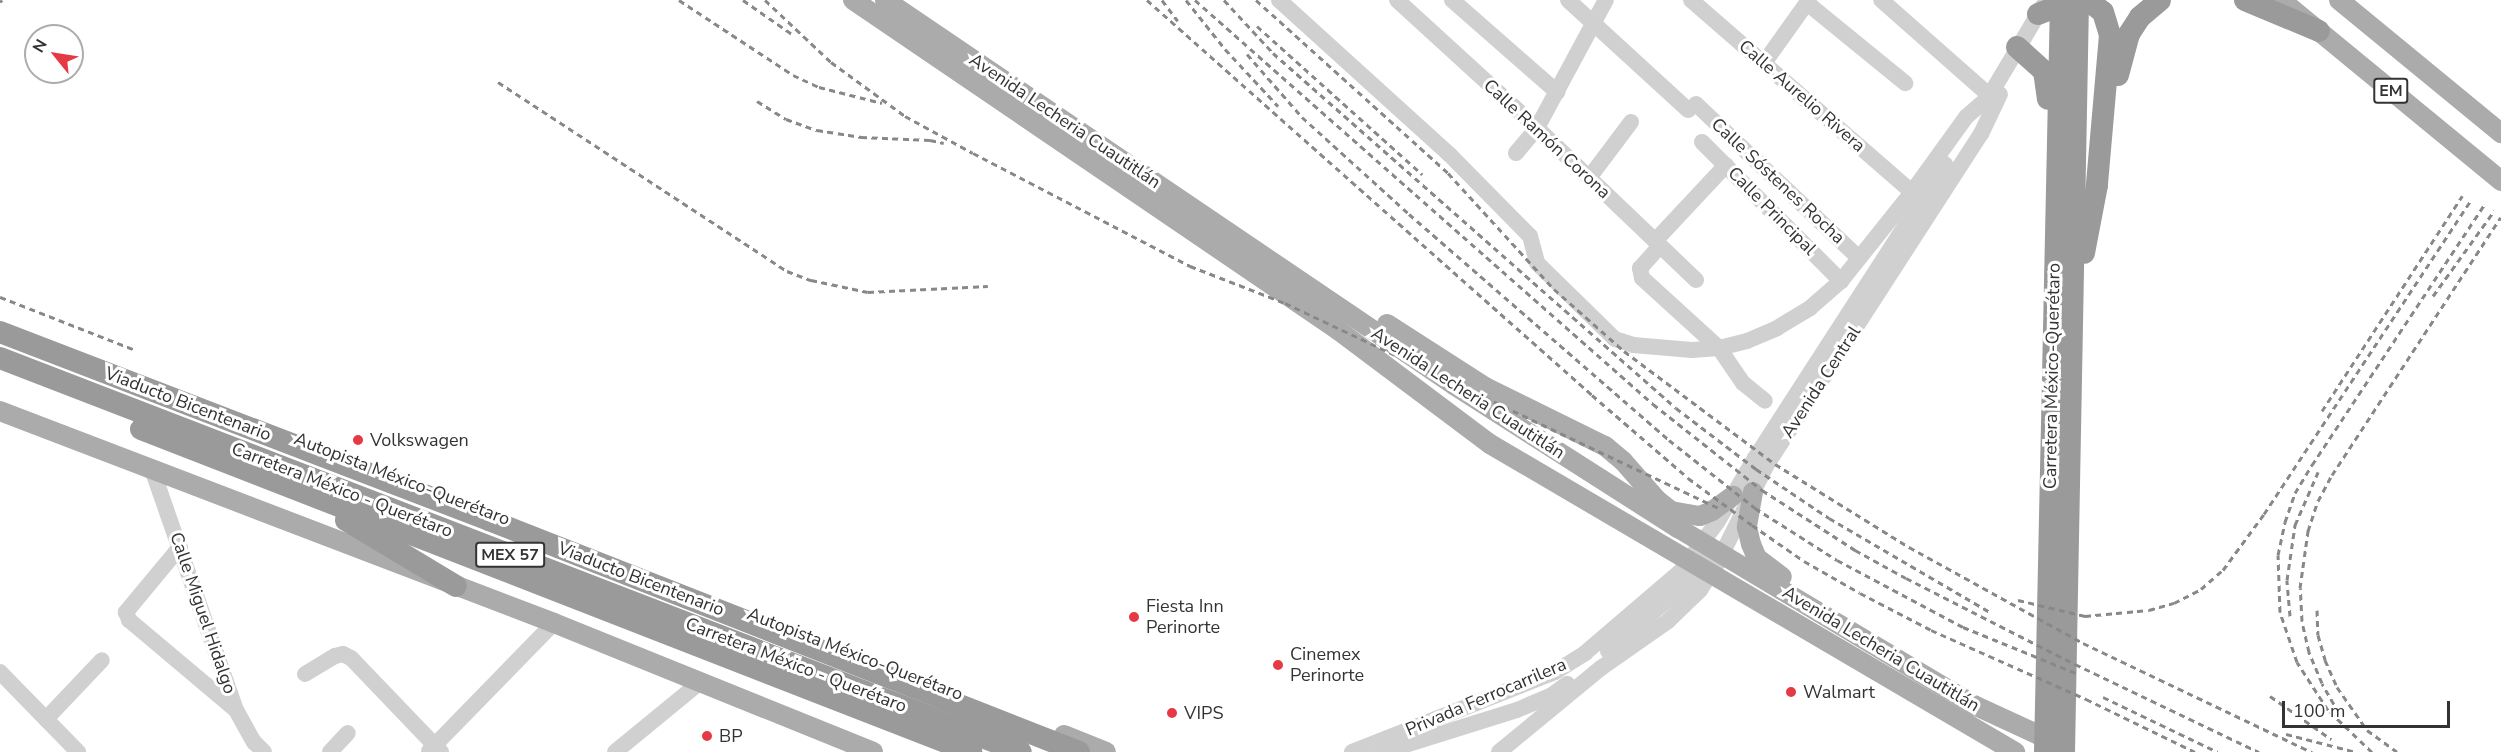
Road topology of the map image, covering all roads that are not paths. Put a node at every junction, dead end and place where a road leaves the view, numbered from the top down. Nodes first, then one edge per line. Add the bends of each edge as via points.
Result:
1 (853, 0) edge
2 (885, 0) edge
3 (1279, 0) edge
4 (1397, 0) edge
5 (1452, 0) edge
6 (1568, 0) edge
7 (1606, 0) edge
8 (1691, 0) edge
9 (1881, 0) edge
10 (2061, 0) edge
11 (2078, 0) edge
12 (2160, 0) edge
13 (2245, 0) edge
14 (2281, 0) edge
15 (2339, 0) edge
16 (1808, 1) edge
17 (2042, 7) edge
18 (1595, 22) junction
19 (2319, 31) junction
20 (2011, 57) junction
21 (1764, 63) junction
22 (1905, 83) dead end
23 (1557, 92) junction
24 (1990, 96) junction
25 (1631, 122) dead end
26 (1537, 128) junction
27 (2501, 132) edge
28 (1702, 142) dead end
29 (1516, 153) dead end
30 (1726, 165) junction
31 (1589, 178) junction
32 (2501, 181) edge
33 (2097, 186) junction
34 (1912, 192) junction
35 (1657, 243) junction
36 (1859, 258) junction
37 (1696, 280) dead end
38 (1302, 281) junction
39 (1841, 281) junction
40 (2074, 302) junction
41 (0, 322) edge
42 (0, 332) edge
43 (1719, 348) junction
44 (0, 358) edge
45 (0, 374) edge
46 (1765, 401) dead end
47 (1798, 405) junction
48 (2050, 410) junction
49 (0, 411) edge
50 (152, 469) junction
51 (294, 488) junction
52 (1753, 492) junction
53 (1733, 496) junction
54 (410, 516) junction
55 (180, 547) junction
56 (1715, 550) junction
57 (1702, 568) junction
58 (628, 571) junction
59 (456, 586) junction
60 (554, 623) junction
61 (1585, 653) joint
62 (864, 658) junction
63 (102, 660) dead end
64 (1601, 668) joint
65 (0, 672) edge
66 (305, 674) dead end
67 (699, 683) junction
68 (236, 710) junction
69 (1516, 710) junction
70 (46, 719) junction
71 (348, 733) dead end
72 (2042, 742) edge
73 (254, 749) edge
74 (435, 750) edge
75 (78, 752) edge
76 (330, 752) edge
77 (615, 752) edge
78 (873, 752) edge
79 (971, 752) edge
80 (1021, 752) edge
81 (1038, 752) edge
82 (1079, 752) edge
83 (1106, 752) edge
84 (1352, 752) edge
85 (1383, 752) edge
86 (1497, 752) edge
87 (2015, 752) edge
88 (2064, 752) edge
89 (2072, 752) edge

1 - 57 main road, Avenida Lecheria Cuautitlán via 1338,330 1490,444
2 - 38 main road, Avenida Lecheria Cuautitlán
3 - 43 street via 1450,155 1530,236 1537,263 1615,339 1633,345
4 - 26 street, Calle Ramón Corona
5 - 23 street
6 - 18 street, Calle Sóstenes Rocha
7 - 18 street
8 - 21 street, Calle Aurelio Rivera
9 - 24 street
10 - 48 highway, Carretera México-Querétaro
11 - 17 highway
11 - 33 highway via 2090,2 2103,12 2110,34
11 - 40 highway, Carretera México-Querétaro
12 - 33 highway via 2140,17 2122,53
13 - 19 highway
14 - 19 main road, EM
15 - 27 main road, EM
16 - 21 street
16 - 22 street
17 - 20 street, Avenida Central
18 - 23 street
18 - 36 street, Calle Sóstenes Rocha
19 - 32 main road, EM
20 - 24 street, Avenida Central
20 - 47 street, Avenida Central via 1998,100 1981,134
20 - 48 highway via 2044,71 2048,100 2043,347
21 - 34 street, Calle Aurelio Rivera
23 - 26 street
24 - 34 street via 1966,117
24 - 47 street, Avenida Central
25 - 31 street
26 - 29 street
26 - 31 street, Calle Ramón Corona
28 - 30 street, Calle Principal
30 - 35 street
30 - 39 street, Calle Principal
31 - 35 street, Calle Ramón Corona
33 - 40 highway
34 - 36 street
35 - 37 street, Calle Ramón Corona
35 - 43 street via 1639,272 1642,278
36 - 39 street
38 - 53 main road via 1350,300 1485,387 1605,446 1671,511 1700,516
38 - 56 main road, Avenida Lecheria Cuautitlán via 1454,385
39 - 43 street via 1810,308 1777,328
40 - 88 highway, Carretera México-Querétaro
41 - 58 main road, Autopista México-Querétaro
42 - 58 highway, Viaducto Bicentenario
43 - 46 street via 1743,383
44 - 54 highway, Carretera México - Querétaro / MEX 57
45 - 51 highway, Carretera México - Querétaro / MEX 57
47 - 52 street, Avenida Central
47 - 53 street, Avenida Central
48 - 72 highway, Carretera México-Querétaro
49 - 50 main road
50 - 55 street, Calle Miguel Hidalgo
50 - 59 main road
51 - 59 highway
51 - 79 highway, Carretera México - Querétaro / MEX 57
52 - 64 street, Avenida Central via 1700,590 1668,621
52 - 72 main road via 1747,527 1757,558 1772,571 1981,694
53 - 61 street, Avenida Central via 1681,571
54 - 58 highway
54 - 80 highway, Carretera México - Querétaro / MEX 57
55 - 68 street, Calle Miguel Hidalgo
55 - 68 street via 126,612 129,620
56 - 57 street
56 - 72 main road, Avenida Lecheria Cuautitlán
57 - 69 street via 1590,667 1552,695
57 - 87 main road, Avenida Lecheria Cuautitlán
58 - 62 main road, Autopista México-Querétaro
58 - 82 highway, Viaducto Bicentenario
59 - 60 main road
60 - 67 main road
60 - 74 street
61 - 84 street, Privada Ferrocarrilera via 1555,672
62 - 81 highway
62 - 83 main road, Autopista México-Querétaro
63 - 70 street
64 - 86 street, Privada Ferrocarrilera
65 - 70 street
66 - 74 street via 335,656 351,658
67 - 77 street
67 - 78 main road
68 - 73 street, Calle Miguel Hidalgo
69 - 85 street
69 - 86 street
70 - 75 street
71 - 76 street
72 - 89 main road, Avenida Lecheria Cuautitlán

